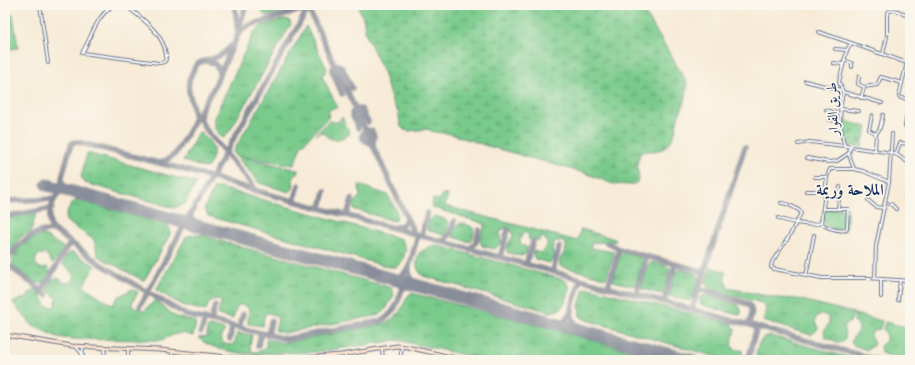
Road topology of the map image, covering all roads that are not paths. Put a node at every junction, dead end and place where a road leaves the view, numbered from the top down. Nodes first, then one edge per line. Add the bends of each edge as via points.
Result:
1 (40, 5) edge
2 (108, 5) edge
3 (114, 5) edge
4 (125, 5) edge
5 (106, 12) junction
6 (910, 18) edge
7 (819, 32) dead end
8 (851, 43) junction
9 (835, 49) dead end
10 (846, 50) junction
11 (883, 54) junction
12 (844, 60) junction
13 (48, 63) dead end
14 (833, 63) dead end
15 (909, 63) edge
16 (843, 64) junction
17 (852, 67) dead end
18 (859, 76) dead end
19 (805, 81) dead end
20 (902, 83) junction
21 (864, 87) junction
22 (842, 91) junction
23 (910, 92) edge
24 (861, 98) junction
25 (909, 99) edge
26 (882, 103) dead end
27 (840, 109) junction
28 (826, 110) dead end
29 (859, 111) dead end
30 (840, 114) junction
31 (872, 115) dead end
32 (883, 115) dead end
33 (830, 120) dead end
34 (840, 121) junction
35 (905, 126) dead end
36 (876, 134) junction
37 (892, 134) dead end
38 (798, 144) dead end
39 (910, 144) edge
40 (845, 146) junction
41 (850, 147) junction
42 (875, 150) junction
43 (849, 153) junction
44 (891, 153) junction
45 (896, 154) junction
46 (807, 158) dead end
47 (910, 164) edge
48 (854, 169) junction
49 (816, 177) dead end
50 (828, 177) junction
51 (889, 182) junction
52 (840, 187) dead end
53 (826, 189) junction
54 (806, 192) dead end
55 (908, 198) dead end
56 (868, 200) dead end
57 (780, 203) dead end
58 (884, 204) junction
59 (910, 205) edge
60 (884, 208) junction
61 (824, 209) junction
62 (838, 209) junction
63 (896, 209) dead end
64 (778, 218) dead end
65 (797, 223) junction
66 (821, 224) junction
67 (814, 235) dead end
68 (806, 276) junction
69 (875, 278) junction
70 (881, 279) junction
71 (900, 280) junction
72 (910, 280) edge
73 (881, 297) dead end
74 (898, 300) dead end
75 (5, 335) edge
76 (74, 346) junction
77 (83, 346) junction
78 (402, 346) junction
79 (105, 347) junction
80 (128, 348) junction
81 (382, 348) junction
82 (172, 351) junction
83 (346, 354) junction
84 (446, 355) junction
85 (83, 356) junction
86 (217, 356) junction
87 (300, 359) edge
88 (316, 359) edge
89 (82, 360) edge
90 (104, 360) edge
91 (128, 360) edge
92 (172, 360) edge
93 (216, 360) edge
94 (260, 360) edge
95 (346, 360) edge
96 (382, 360) edge
97 (400, 360) edge
98 (444, 360) edge
99 (464, 360) edge

1 - 13 street
2 - 5 street
3 - 5 street
4 - 5 street via 158,36 163,44 166,60 159,63 82,54 96,25
6 - 11 street via 898,11 889,11
7 - 8 street
8 - 10 street, طريق الفوار
8 - 11 street
9 - 10 street
10 - 12 street, طريق الفوار
11 - 15 street
12 - 16 street, طريق الفوار
12 - 17 street via 852,63
14 - 16 street
15 - 20 street
16 - 22 street, طريق الفوار via 839,82
18 - 21 street via 858,84
19 - 22 street
20 - 21 street via 881,77 876,85
20 - 25 street via 900,97
21 - 24 street
22 - 24 street
22 - 27 street, طريق الفوار
23 - 25 street
24 - 26 street
25 - 35 street
27 - 29 street
27 - 30 street, طريق الفوار
28 - 30 street
30 - 34 street, طريق الفوار
31 - 36 street via 869,130
32 - 36 street
33 - 34 street
34 - 40 street, طريق الفوار
36 - 42 street
37 - 44 street
38 - 40 street via 810,142
39 - 45 street via 900,142
40 - 41 street, طريق الفوار
41 - 42 street, طريق الفوار
41 - 43 street
42 - 44 street, طريق الفوار
43 - 46 street via 837,162
43 - 48 street
44 - 45 street, طريق الفوار
44 - 51 street
45 - 47 street
48 - 50 street via 830,169
48 - 51 street via 866,171
49 - 50 street
50 - 53 street
51 - 58 street
52 - 62 street
53 - 54 street
53 - 61 street
55 - 59 street
56 - 60 street via 876,207
57 - 65 street via 801,211
58 - 60 street
58 - 63 street via 891,204
60 - 69 street via 876,246
61 - 62 street
61 - 66 street
62 - 66 street via 848,209 846,230 838,231
64 - 65 street
65 - 66 street
65 - 68 street via 771,267
67 - 68 street
68 - 69 street via 836,279
69 - 70 street
70 - 71 street
70 - 73 street
71 - 72 street
71 - 74 street
75 - 76 main road
76 - 77 main road
76 - 85 street
77 - 79 main road
77 - 85 street
78 - 81 main road
78 - 84 main road
78 - 97 street
79 - 80 main road
79 - 90 street
80 - 82 main road
80 - 91 street
81 - 83 main road
81 - 96 street
82 - 86 main road
82 - 92 street
83 - 88 main road
83 - 95 street
84 - 98 street
84 - 99 main road
85 - 89 street
86 - 93 street
86 - 94 main road
87 - 88 main road
87 - 94 main road

